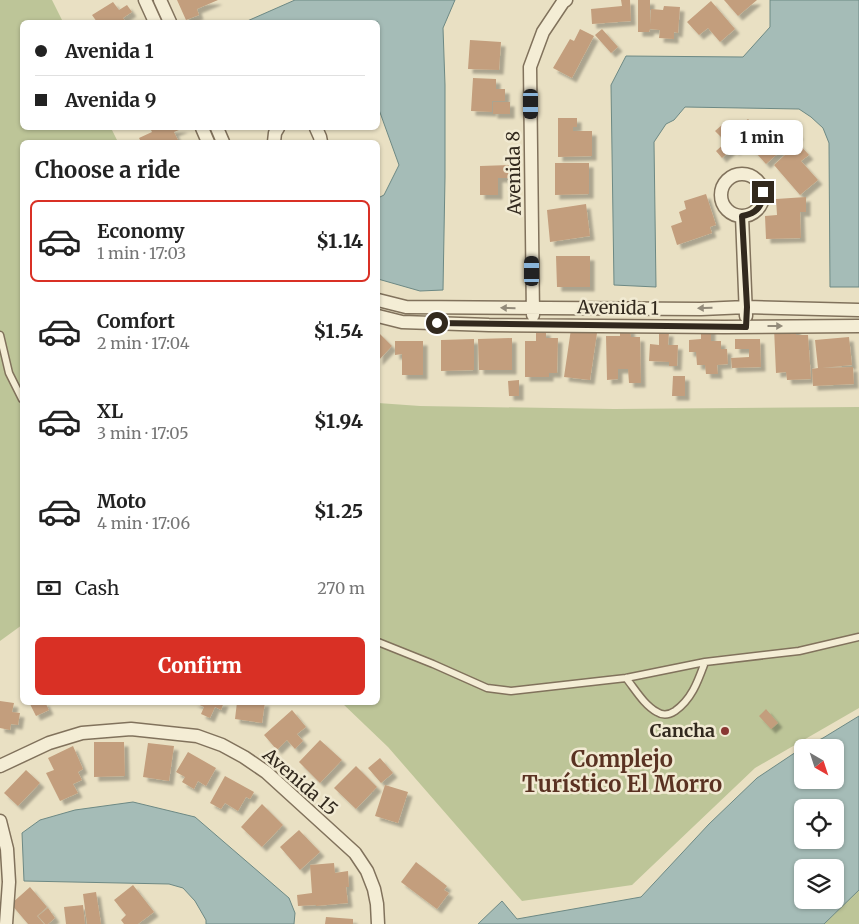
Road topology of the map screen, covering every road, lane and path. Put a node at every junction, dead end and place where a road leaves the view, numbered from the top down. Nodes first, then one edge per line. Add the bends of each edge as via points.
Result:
1 (145, 0) edge
2 (160, 0) edge
3 (566, 0) edge
4 (154, 20) edge
5 (169, 20) edge
6 (742, 216) dead end
7 (380, 300) edge
8 (747, 307) junction
9 (533, 308) junction
10 (659, 308) junction
11 (844, 310) junction
12 (859, 310) edge
13 (380, 316) edge
14 (532, 325) junction
15 (658, 326) junction
16 (843, 326) junction
17 (859, 326) edge
18 (746, 327) junction
19 (0, 335) edge
20 (20, 395) edge
21 (859, 637) edge
22 (380, 643) edge
23 (705, 662) junction
24 (626, 678) junction
25 (0, 766) edge
26 (0, 821) edge
27 (3, 849) edge
28 (6, 924) edge
29 (378, 924) edge

1 - 4 street
2 - 5 street
3 - 9 street, Avenida 8 via 542,32 530,67
6 - 8 street
9 -> 7 street, Avenida 1 via 406,307
8 -> 10 street, Avenida 1
8 - 11 street, Avenida 1
8 - 18 street
9 - 10 street, Avenida 1
9 - 14 street, Avenida 8
10 - 15 street
11 - 12 street, Avenida 1
11 - 16 street
13 - 14 street, Avenida 1 via 402,322
14 - 15 street, Avenida 1
15 - 18 street, Avenida 1
16 - 17 street, Avenida 1
18 -> 16 street, Avenida 1
19 - 20 lane via 9,374
21 - 23 lane via 799,651
22 - 24 lane via 487,688 511,691
23 - 24 lane
23 - 24 lane via 690,696 682,706 665,715 647,704
25 - 29 street, Avenida 15 via 82,733 131,729 197,736 222,745 266,772 355,854 374,889
26 - 27 street
27 - 28 street via 9,882

